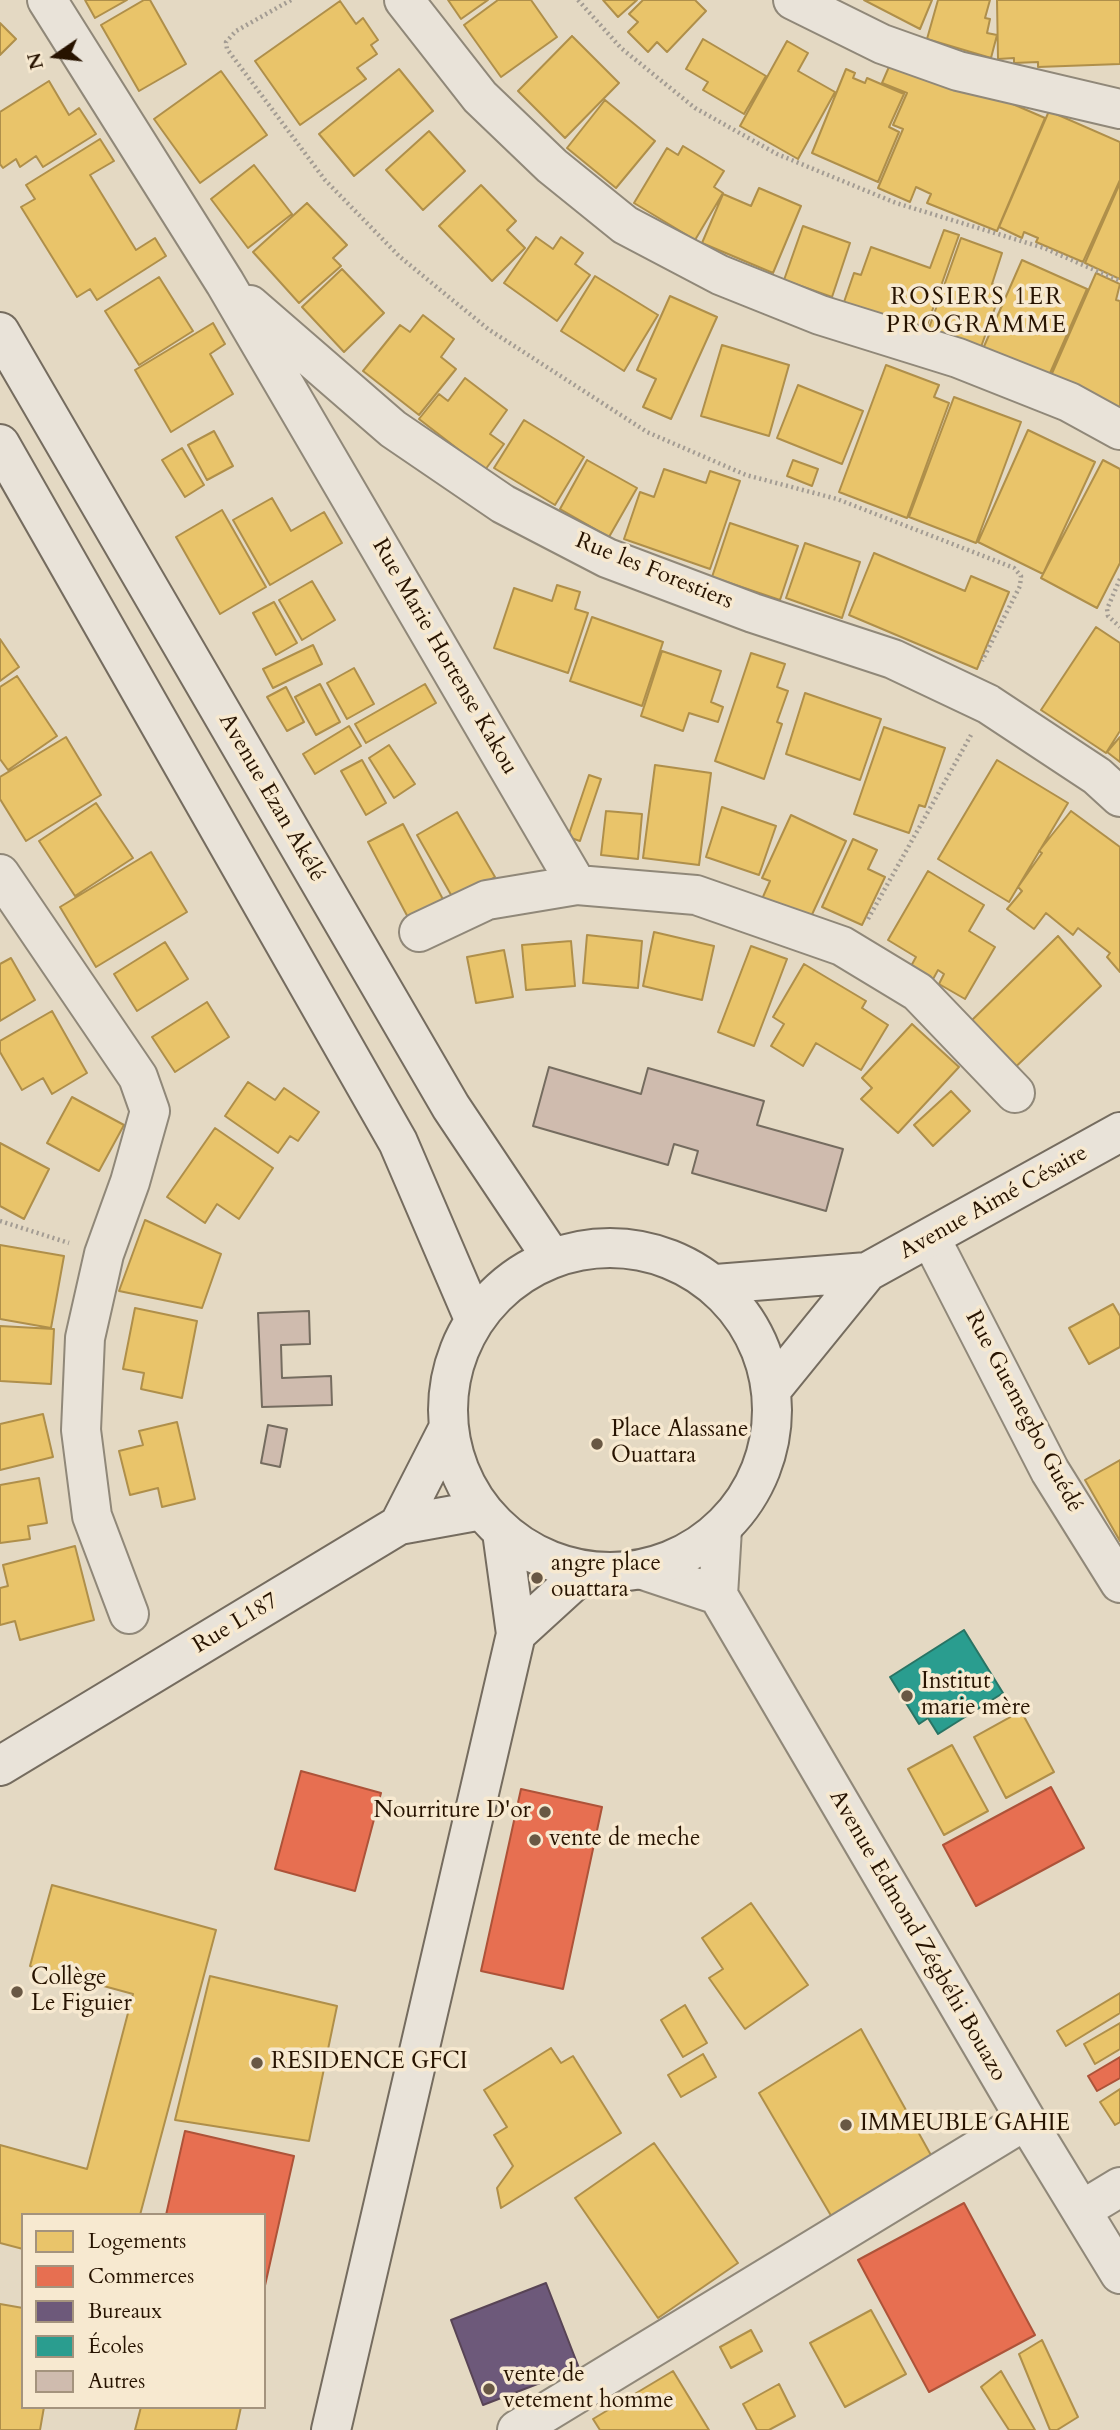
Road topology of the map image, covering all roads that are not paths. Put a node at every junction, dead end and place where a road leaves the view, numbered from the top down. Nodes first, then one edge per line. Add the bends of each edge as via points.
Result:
1 (47, 0) edge
2 (404, 0) edge
3 (793, 0) edge
4 (1120, 109) edge
5 (225, 283) junction
6 (0, 332) edge
7 (1120, 430) edge
8 (0, 444) edge
9 (1120, 797) edge
10 (1, 876) edge
11 (577, 885) junction
12 (419, 932) dead end
13 (1015, 1093) dead end
14 (1120, 1132) edge
15 (931, 1238) junction
16 (552, 1258) junction
17 (867, 1272) junction
18 (716, 1284) junction
19 (474, 1319) junction
20 (772, 1389) junction
21 (448, 1429) junction
22 (492, 1521) junction
23 (398, 1525) junction
24 (722, 1529) junction
25 (642, 1570) junction
26 (585, 1571) junction
27 (1120, 1583) edge
28 (718, 1595) junction
29 (129, 1614) dead end
30 (516, 1634) junction
31 (0, 1766) edge
32 (1026, 2120) junction
33 (1120, 2187) edge
34 (1082, 2210) junction
35 (1120, 2274) edge
36 (331, 2430) edge
37 (517, 2430) edge

1 - 5 street, Rue Marie Hortense Kakou
2 - 7 street via 480,97 552,166 625,225 720,275 820,315 958,358 1069,402
3 - 4 street via 882,44 958,71
5 - 9 street, Rue les Forestiers via 393,429 503,504 607,558 893,659 977,698 1097,776
5 - 11 street, Rue Marie Hortense Kakou
6 - 16 street, Avenue Ezan Akélé via 451,1107
8 - 19 street via 398,1142
10 - 29 street via 146,1093 150,1111 104,1254 85,1338 80,1430 92,1516
11 - 12 street via 487,900
11 - 13 street via 696,895 774,919 850,951 918,992
14 - 15 street, Avenue Aimé Césaire
15 - 17 street, Avenue Aimé Césaire
15 - 27 street, Rue Guemegbo Guédé via 1050,1471
16 - 18 street via 597,1248 658,1252
16 - 19 street via 505,1283
17 - 18 street, Avenue Aimé Césaire
17 - 20 street, Avenue Aimé Césaire
18 - 20 street via 754,1331
19 - 21 street via 451,1371
20 - 24 street via 773,1427 764,1465 747,1499
21 - 22 street via 459,1472
21 - 23 street
22 - 23 street, Rue L187
22 - 26 street via 541,1558
22 - 30 street
23 - 31 street, Rue L187
24 - 25 street via 686,1555
24 - 28 street
25 - 26 street
25 - 28 street
26 - 30 street
28 - 32 street, Avenue Edmond Zégbéhi Bouazo
30 - 36 street
32 - 34 street, Avenue Edmond Zégbéhi Bouazo
32 - 37 street
33 - 34 street
34 - 35 street, Avenue Edmond Zégbéhi Bouazo

